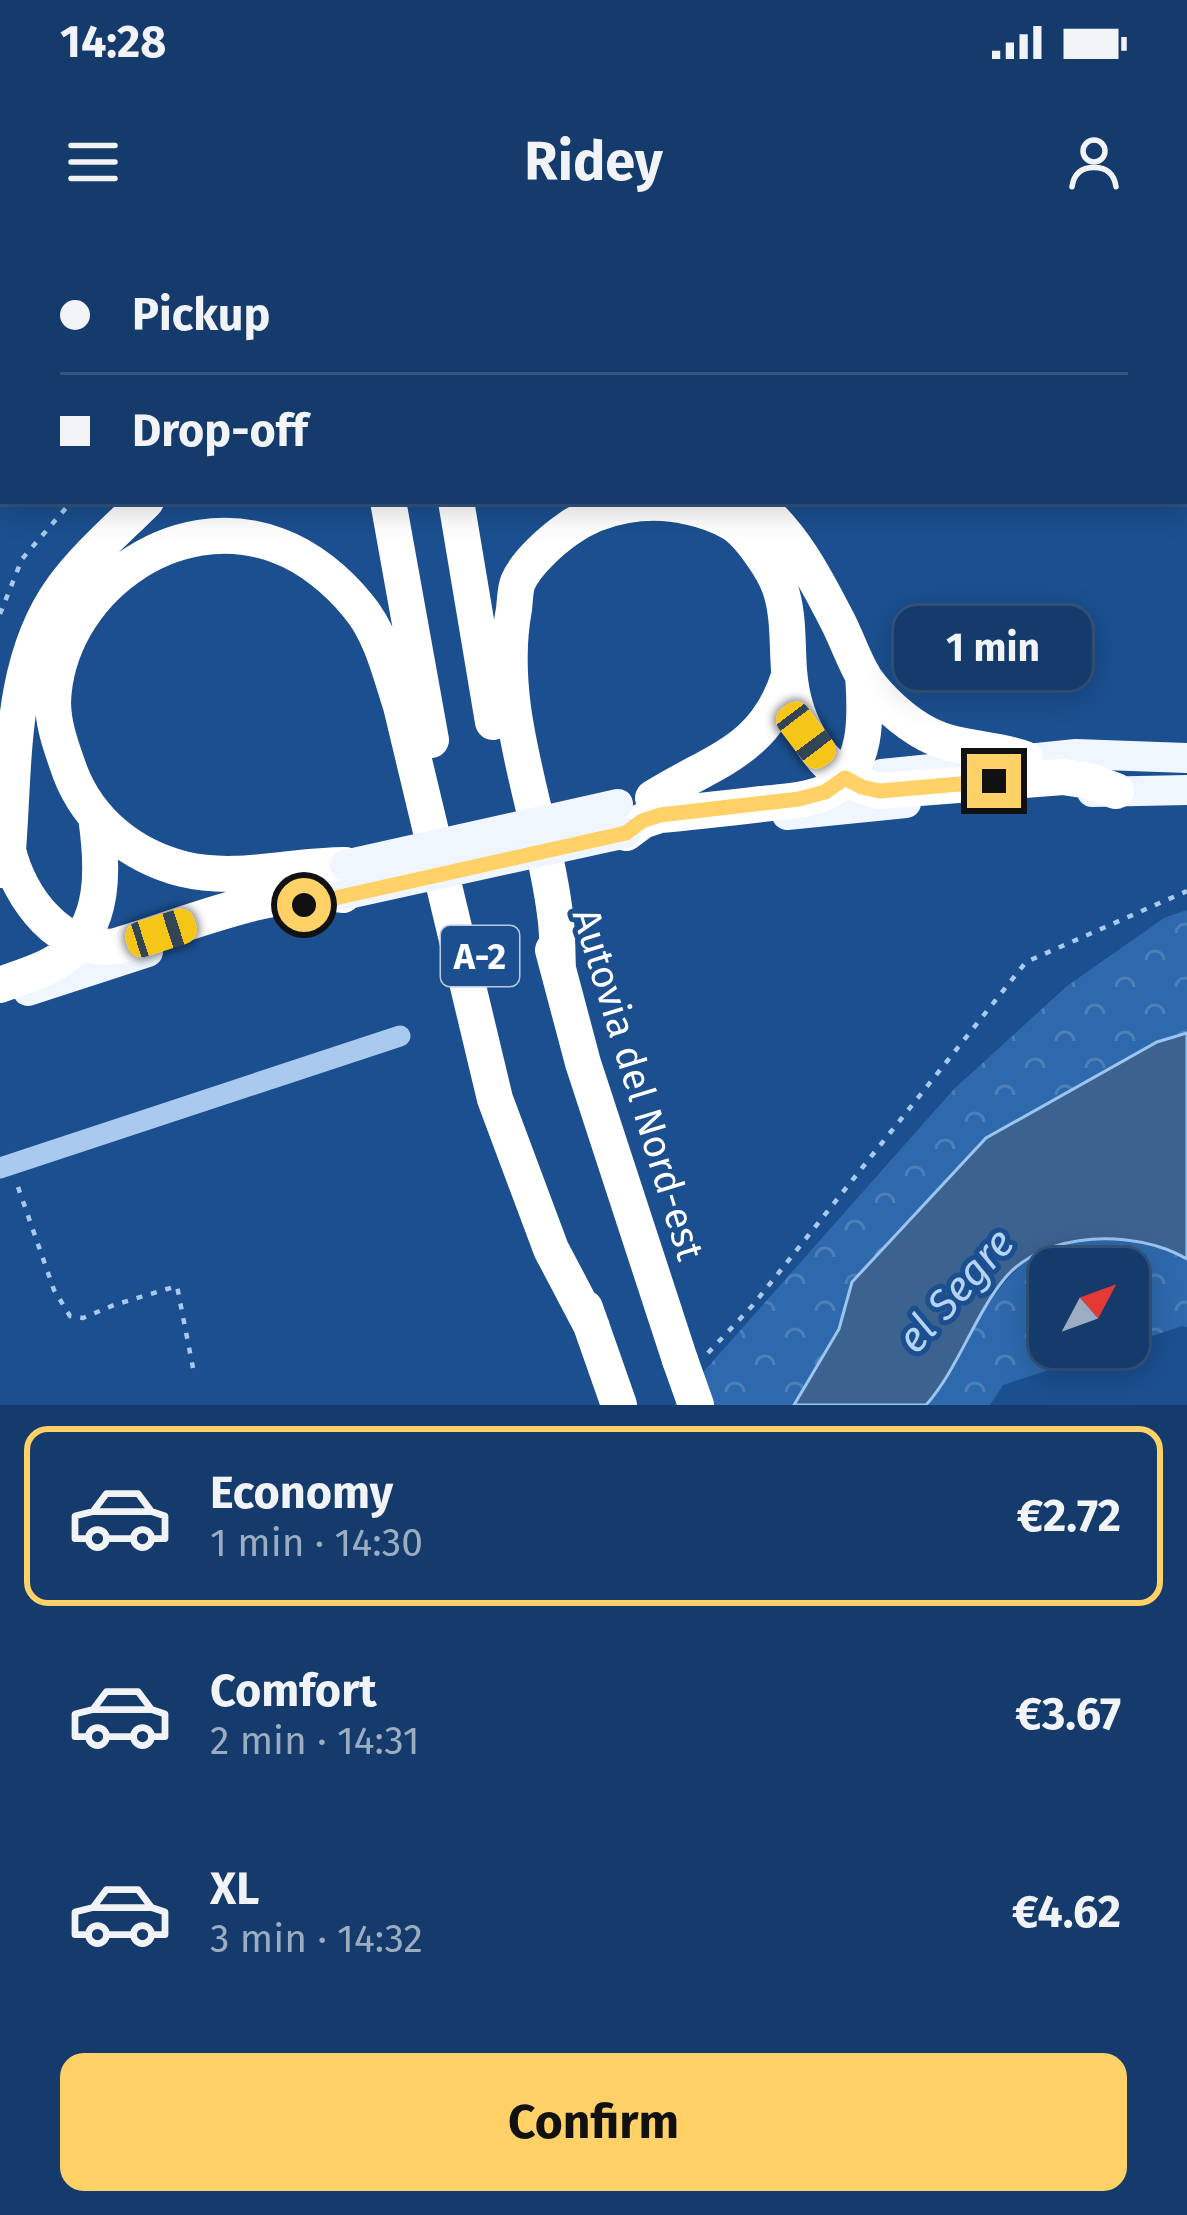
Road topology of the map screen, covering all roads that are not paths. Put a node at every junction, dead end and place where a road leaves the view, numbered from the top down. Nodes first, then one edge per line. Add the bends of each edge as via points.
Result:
1 (143, 504) edge
2 (389, 504) edge
3 (457, 504) edge
4 (642, 504) edge
5 (676, 504) edge
6 (756, 504) edge
7 (862, 675) junction
8 (789, 676) junction
9 (1187, 758) edge
10 (1025, 759) junction
11 (845, 778) junction
12 (1187, 790) edge
13 (1116, 791) junction
14 (633, 812) junction
15 (96, 817) junction
16 (4, 860) edge
17 (335, 884) junction
18 (78, 943) junction
19 (0, 968) edge
20 (558, 969) junction
21 (0, 985) edge
22 (0, 1001) edge
23 (400, 1036) dead end
24 (5, 1167) edge
25 (592, 1327) junction
26 (618, 1402) edge
27 (696, 1405) edge

1 - 16 highway via 65,584 38,631 23,684
2 - 25 highway, A-2 via 444,808 514,1090
3 - 20 highway, Autovia del Nord-est / A-2 via 495,734
4 - 20 highway via 584,517 550,541 519,581 511,625 510,678 555,913
5 - 8 highway via 734,524 755,547 780,586
6 - 7 highway via 806,563
7 - 10 highway via 929,736
7 - 11 highway via 864,738
8 - 11 highway via 806,735
8 - 14 highway via 781,702 747,743
9 - 10 main road
10 - 11 main road
11 - 13 highway via 880,791 1063,777
11 - 14 highway via 799,799 642,821
12 - 13 main road
13 - 14 main road
14 - 17 main road, bridge
15 - 17 highway via 120,840 182,868 242,875 316,865
15 - 18 highway via 101,882
15 - 25 highway via 74,782 53,700 77,621 121,571 194,539 253,539 304,558 361,608 401,706 495,1099 551,1249
16 - 18 highway via 27,898
17 - 18 highway via 116,946
17 - 22 main road
18 - 19 main road
18 - 21 highway
20 - 27 highway, Autovia del Nord-est / A-2, bridge
23 - 24 street
25 - 26 highway, A-2

